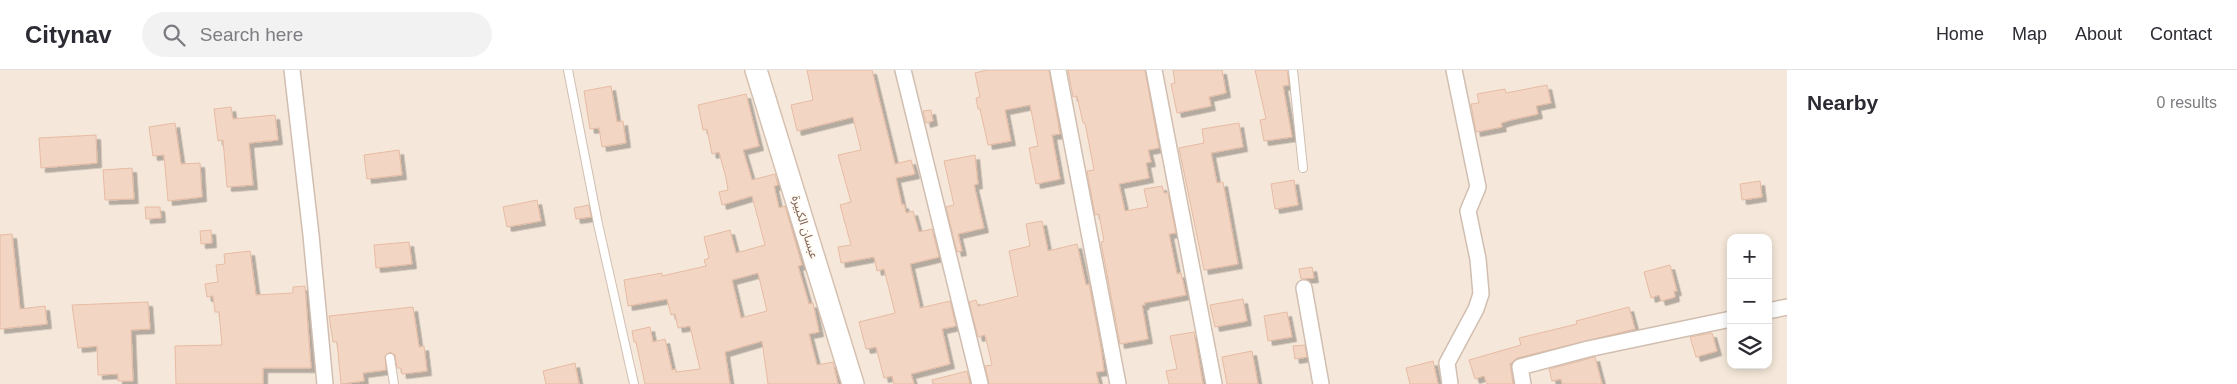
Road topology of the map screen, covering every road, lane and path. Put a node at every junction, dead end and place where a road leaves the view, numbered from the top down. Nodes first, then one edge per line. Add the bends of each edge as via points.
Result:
1 (292, 70) edge
2 (568, 70) edge
3 (756, 70) edge
4 (903, 70) edge
5 (1058, 70) edge
6 (1154, 70) edge
7 (1293, 70) edge
8 (1454, 70) edge
9 (1303, 168) dead end
10 (1304, 288) dead end
11 (1787, 307) edge
12 (1772, 310) edge
13 (1727, 319) edge
14 (390, 358) dead end
15 (326, 384) edge
16 (394, 384) edge
17 (634, 384) edge
18 (853, 384) edge
19 (980, 384) edge
20 (1118, 384) edge
21 (1214, 384) edge
22 (1321, 384) edge
23 (1450, 384) edge
24 (1523, 384) edge

1 - 15 street
2 - 17 lane
3 - 18 main road, عبسان الكبيرة
4 - 19 street
5 - 20 street
6 - 21 street
7 - 9 lane
8 - 23 street via 1478,187 1468,211 1478,259 1480,294 1476,310 1447,363
10 - 22 street
11 - 12 street
13 - 24 street via 1520,367
14 - 16 lane

